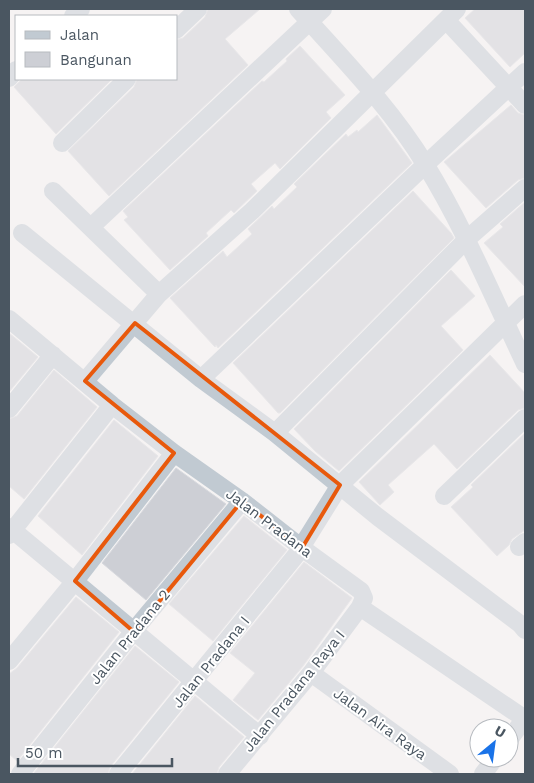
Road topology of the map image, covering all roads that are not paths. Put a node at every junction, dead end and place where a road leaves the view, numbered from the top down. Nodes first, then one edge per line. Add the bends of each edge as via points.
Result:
1 (198, 9) edge
2 (323, 9) edge
3 (451, 14) edge
4 (304, 15) edge
5 (178, 28) edge
6 (525, 72) edge
7 (126, 80) edge
8 (509, 87) junction
9 (371, 92) junction
10 (525, 105) edge
11 (62, 143) dead end
12 (426, 164) junction
13 (525, 188) edge
14 (53, 191) dead end
15 (91, 227) junction
16 (22, 233) dead end
17 (467, 239) junction
18 (159, 294) junction
19 (525, 304) edge
20 (9, 319) edge
21 (505, 322) junction
22 (135, 323) junction
23 (53, 355) junction
24 (525, 364) edge
25 (201, 379) junction
26 (84, 381) junction
27 (112, 404) junction
28 (9, 409) edge
29 (525, 418) edge
30 (275, 434) junction
31 (174, 453) junction
32 (340, 486) junction
33 (444, 496) dead end
34 (242, 501) junction
35 (10, 531) edge
36 (302, 548) junction
37 (75, 581) junction
38 (360, 607) junction
39 (525, 630) edge
40 (134, 632) junction
41 (9, 661) edge
42 (311, 673) junction
43 (194, 682) junction
44 (525, 718) edge
45 (260, 736) junction
46 (20, 774) edge
47 (118, 774) edge
48 (227, 774) edge
49 (450, 774) edge

1 - 5 street
2 - 4 street
3 - 8 street
3 - 9 street
4 - 9 street
4 - 15 street
6 - 8 street
7 - 11 street
8 - 10 street
8 - 12 street
9 - 12 street
9 - 18 street via 252,210
12 - 17 street
12 - 25 street
13 - 17 street
14 - 15 street
15 - 18 street
16 - 22 street
17 - 21 street
17 - 30 street
18 - 22 street
19 - 21 street, Jalan Pradana I
20 - 23 street, Jalan Pradana
21 - 24 street
21 - 32 street, Jalan Pradana I
22 - 25 street
22 - 26 street
23 - 26 street, Jalan Pradana
23 - 28 street
25 - 30 street
26 - 27 street, Jalan Pradana
27 - 31 street, Jalan Pradana
27 - 35 street
29 - 33 street
30 - 32 street
31 - 34 street, Jalan Pradana
31 - 37 street
32 - 36 street, Jalan Pradana I
32 - 39 street
34 - 36 street, Jalan Pradana
34 - 40 street, Jalan Pradana 2
35 - 37 street
36 - 38 street, Jalan Pradana via 361,591 364,598
36 - 43 street, Jalan Pradana I
37 - 40 street
37 - 41 street
38 - 42 street, Jalan Pradana Raya I
38 - 44 street
40 - 43 street
40 - 46 street, Jalan Pradana 2
42 - 45 street, Jalan Pradana Raya I
42 - 49 street, Jalan Aira Raya
43 - 45 street
43 - 47 street, Jalan Pradana I
45 - 48 street, Jalan Pradana Raya I

